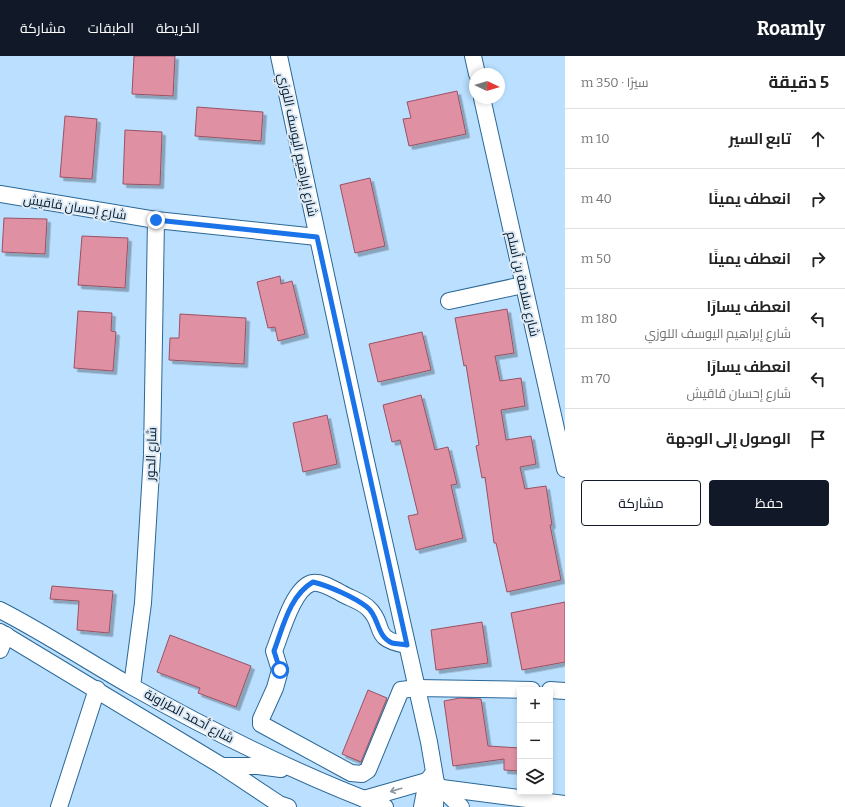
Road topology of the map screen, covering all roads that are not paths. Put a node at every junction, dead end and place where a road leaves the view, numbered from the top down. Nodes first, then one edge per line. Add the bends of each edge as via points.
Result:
1 (279, 56) edge
2 (473, 56) edge
3 (476, 68) edge
4 (483, 104) edge
5 (0, 194) edge
6 (156, 220) junction
7 (317, 237) junction
8 (523, 285) junction
9 (450, 301) dead end
10 (565, 470) edge
11 (0, 610) edge
12 (3, 633) edge
13 (407, 645) junction
14 (0, 650) edge
15 (132, 686) junction
16 (417, 688) junction
17 (97, 689) junction
18 (517, 690) edge
19 (553, 690) edge
20 (565, 690) edge
21 (222, 766) junction
22 (293, 770) junction
23 (435, 781) junction
24 (364, 799) junction
25 (565, 804) edge
26 (59, 807) edge
27 (288, 807) edge
28 (385, 807) edge
29 (422, 807) edge
30 (435, 807) edge
31 (461, 807) edge

1 - 7 street, شارع إبراهيم اليوسف اللوزي
2 - 3 street
4 - 8 street, شارع سلامة بن أسلم
5 - 6 street, شارع إحسان قاقيش
6 - 7 street, شارع إحسان قاقيش
6 - 15 street, شارع الحور via 152,455 143,603
7 - 13 street, شارع إبراهيم اليوسف اللوزي
8 - 9 street
8 - 10 street, شارع سلامة بن أسلم
11 - 15 street, شارع أحمد الطراونة
12 - 14 street
12 - 17 street
13 - 16 street, شارع إبراهيم اليوسف اللوزي
13 - 16 street via 392,643 386,638 368,608 325,585 313,582 296,596 274,651 280,670 261,722 264,726 351,773 362,774 368,770 400,692 403,689
15 - 22 street, شارع أحمد الطراونة
16 - 18 street
16 - 23 street, شارع إبراهيم اليوسف اللوزي
17 - 21 street
17 - 26 street
19 - 20 street
21 - 22 street via 258,766
21 - 27 street via 279,804
22 - 24 street, شارع أحمد الطراونة
23 -> 24 street
23 - 25 street
23 - 29 street, شارع إبراهيم اليوسف اللوزي
23 - 30 street, شارع إبراهيم اليوسف اللوزي
23 - 31 street
24 - 28 street, شارع أحمد الطراونة

